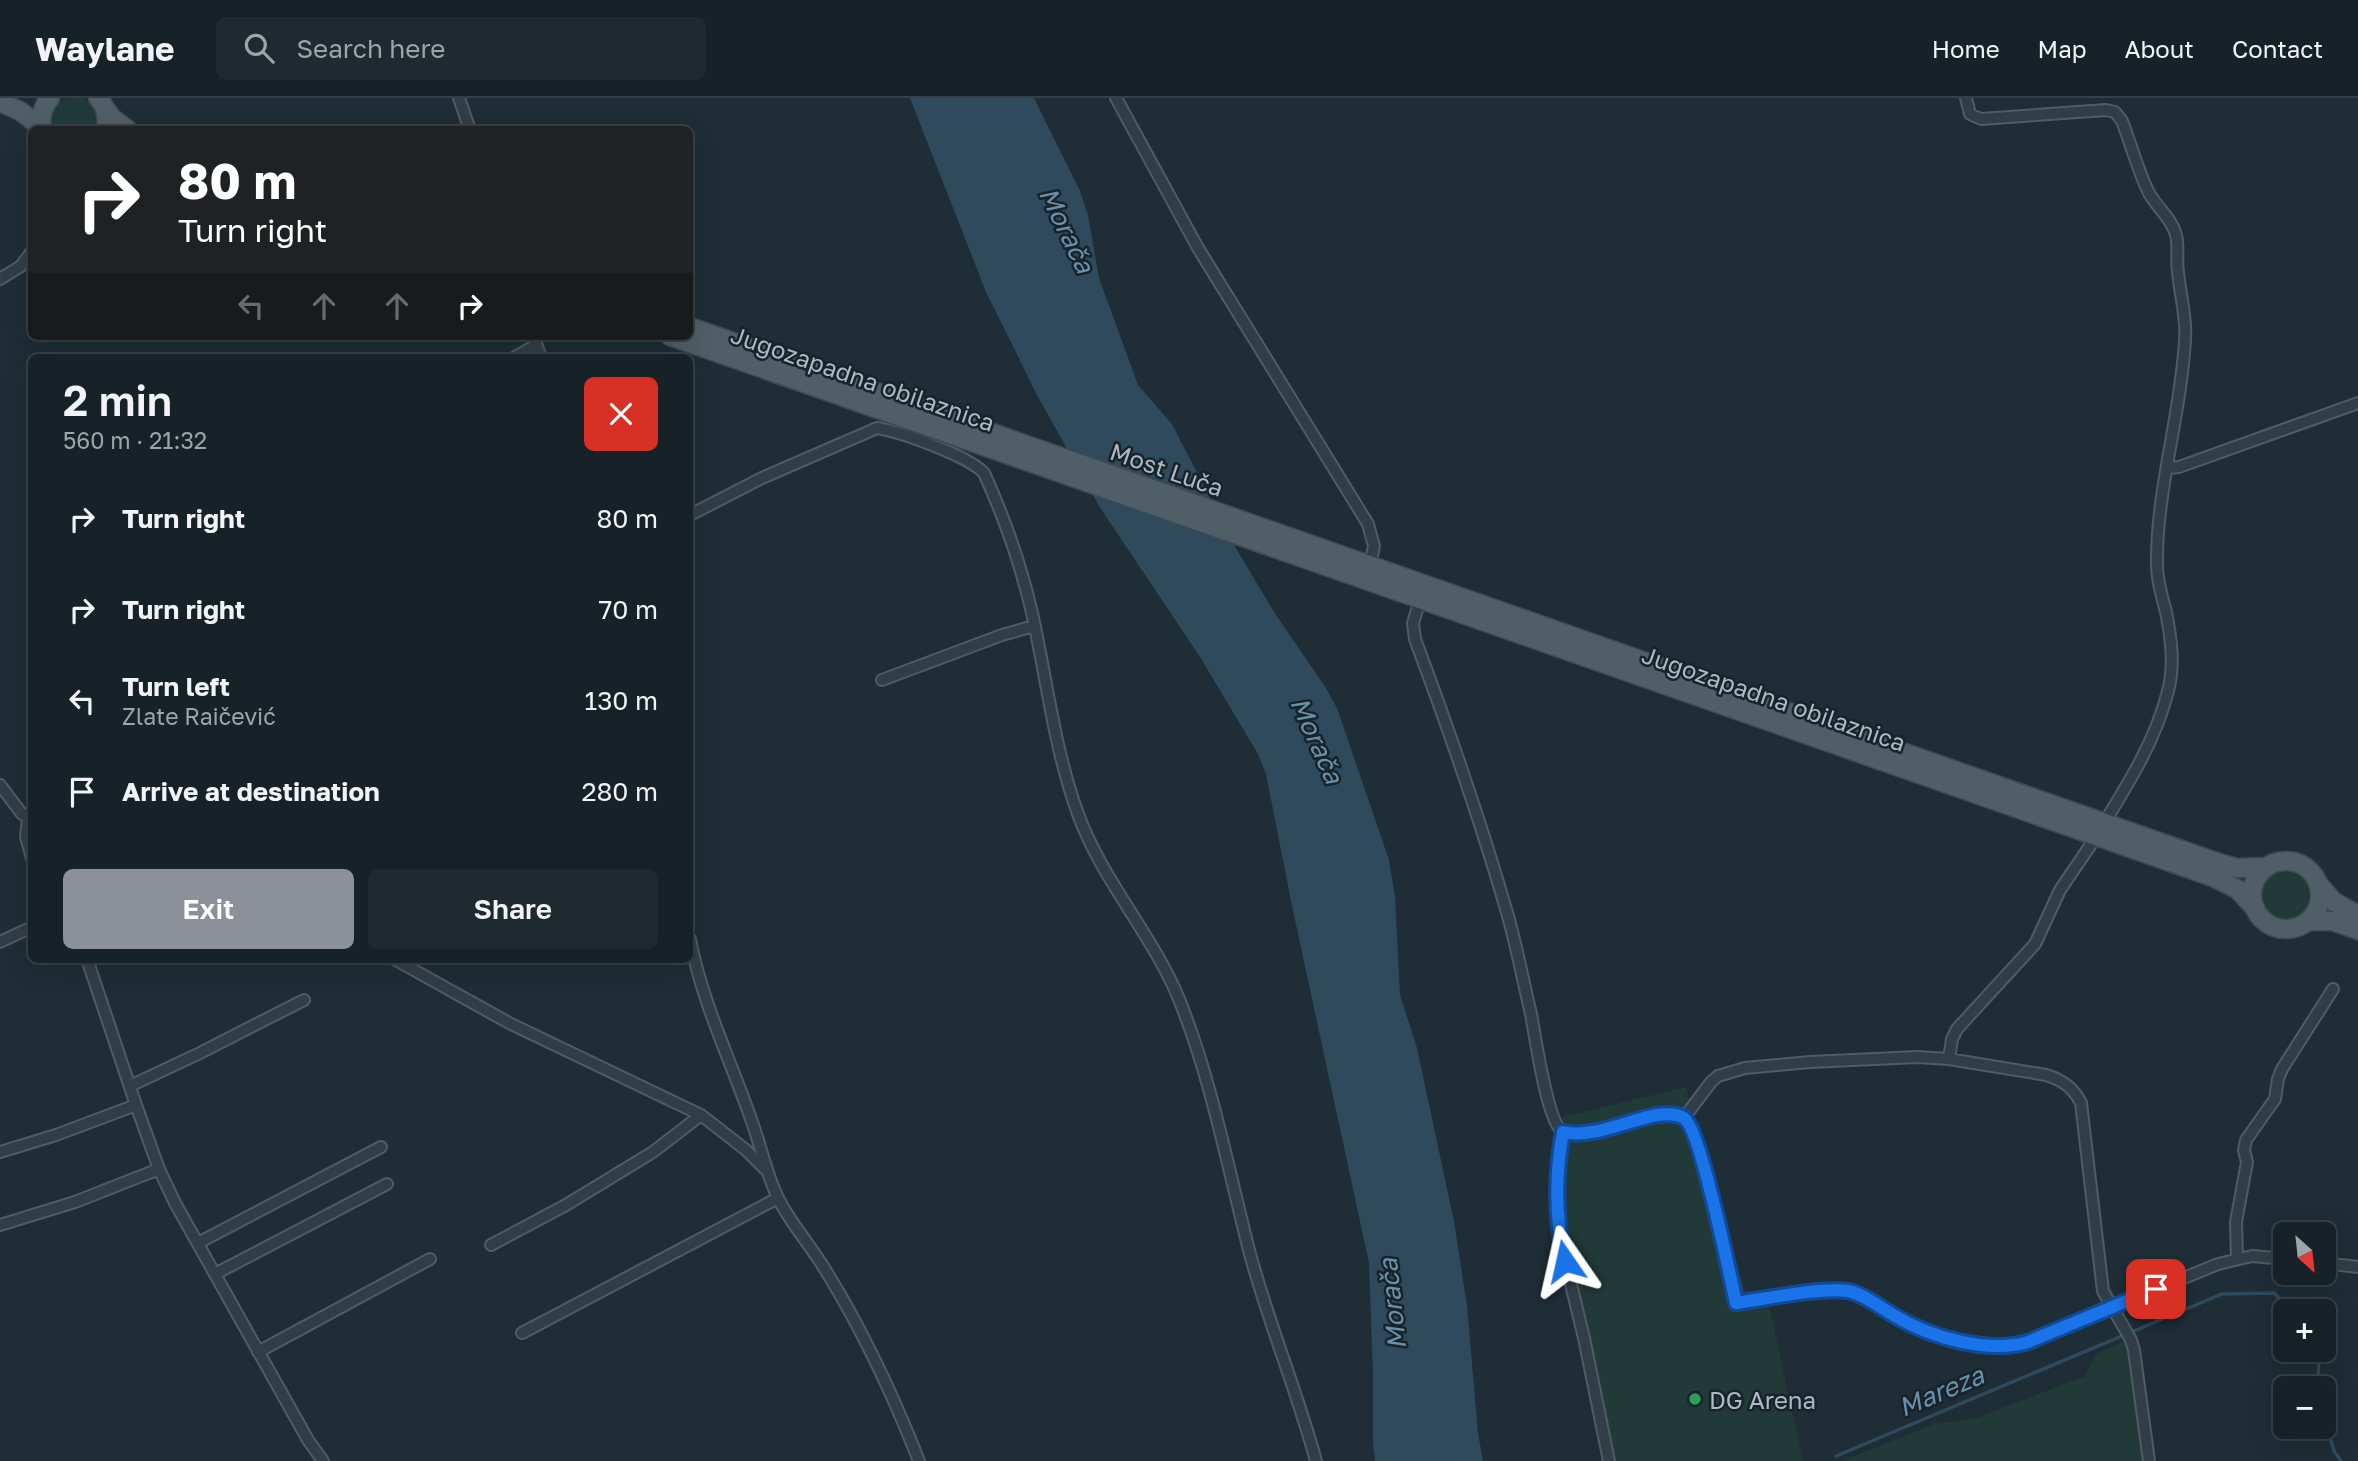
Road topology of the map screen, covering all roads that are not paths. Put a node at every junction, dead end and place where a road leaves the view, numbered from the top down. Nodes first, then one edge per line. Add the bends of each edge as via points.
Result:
1 (50, 98) edge
2 (459, 98) edge
3 (1116, 98) edge
4 (1965, 98) edge
5 (101, 101) edge
6 (0, 102) edge
7 (38, 126) edge
8 (42, 126) edge
9 (107, 126) edge
10 (122, 126) edge
11 (469, 126) edge
12 (28, 256) edge
13 (0, 279) edge
14 (693, 328) edge
15 (682, 340) edge
16 (535, 341) edge
17 (519, 354) edge
18 (2358, 403) edge
19 (1042, 459) junction
20 (2168, 468) junction
21 (693, 513) edge
22 (1270, 539) junction
23 (1370, 565) junction
24 (1420, 600) junction
25 (1034, 626) junction
26 (881, 680) dead end
27 (0, 785) edge
28 (28, 816) edge
29 (2100, 830) junction
30 (2266, 867) junction
31 (2319, 886) junction
32 (2255, 908) junction
33 (2358, 915) edge
34 (2308, 921) junction
35 (28, 930) edge
36 (2358, 930) edge
37 (0, 942) edge
38 (693, 950) edge
39 (89, 963) edge
40 (401, 963) edge
41 (2333, 989) dead end
42 (304, 1000) dead end
43 (1949, 1059) junction
44 (130, 1086) junction
45 (136, 1105) junction
46 (701, 1115) junction
47 (1684, 1118) junction
48 (1563, 1132) junction
49 (381, 1147) dead end
50 (0, 1152) edge
51 (159, 1169) junction
52 (767, 1171) junction
53 (387, 1184) dead end
54 (778, 1198) junction
55 (0, 1225) edge
56 (198, 1243) junction
57 (491, 1245) dead end
58 (2237, 1258) junction
59 (2273, 1258) edge
60 (430, 1259) dead end
61 (2336, 1264) edge
62 (2358, 1267) edge
63 (215, 1274) junction
64 (2112, 1307) junction
65 (523, 1333) dead end
66 (258, 1352) junction
67 (323, 1461) edge
68 (919, 1461) edge
69 (1316, 1461) edge
70 (1609, 1461) edge
71 (2149, 1461) edge

1 - 8 main road via 43,109
2 - 11 street
3 - 23 street via 1198,248 1368,524 1374,546
4 - 20 street via 1970,114 1981,119 2106,110 2119,116 2148,192 2177,238 2185,340
5 - 9 main road
5 - 10 main road
6 - 7 main road
12 - 13 street
14 - 19 main road, Jugozapadna obilaznica
15 - 19 main road, Jugozapadna obilaznica
16 - 17 street
18 - 20 street
19 - 22 main road, Most Luča
20 - 29 street via 2157,566 2172,654 2169,690 2137,769
21 - 25 street via 811,456 872,429 883,429 962,458 984,473 1021,573
22 - 23 main road, Jugozapadna obilaznica
22 - 24 main road, Jugozapadna obilaznica
23 - 29 main road, Jugozapadna obilaznica
24 - 29 main road, Jugozapadna obilaznica
24 - 48 street via 1413,623 1415,639 1508,917 1549,1108
25 - 26 street
25 - 69 street via 1053,724 1080,818 1095,852 1154,946 1185,1015 1251,1257
27 - 28 street
29 - 30 main road, Jugozapadna obilaznica via 2227,865
29 - 32 main road, Jugozapadna obilaznica via 2213,877 2237,890
29 - 43 street via 2060,890 2035,944 1957,1029
30 - 31 main road via 2280,861 2300,863
30 - 32 main road via 2253,886
31 - 33 main road via 2333,901
31 - 34 main road via 2319,905
32 - 34 main road via 2275,927 2293,928
34 - 36 main road via 2333,921
35 - 37 street
38 - 52 street via 711,1015
39 - 44 street
40 - 46 street via 509,1023
41 - 58 street via 2282,1069 2275,1099 2246,1140 2247,1162 2236,1222
42 - 44 street
43 - 47 street via 1823,1061 1745,1068 1718,1076
43 - 64 street via 2046,1075 2060,1079 2076,1093 2081,1103 2103,1291
44 - 45 street
45 - 50 street
45 - 51 street
46 - 52 street
46 - 57 street via 653,1152
47 - 48 street via 1660,1115 1582,1134
47 - 64 street via 1697,1145 1736,1303 1849,1291 1931,1335 2008,1346
48 - 70 street via 1557,1200 1561,1243
49 - 56 street
51 - 55 street
51 - 56 street
52 - 54 street
53 - 63 street
54 - 65 street
54 - 68 street via 863,1338
56 - 63 street
58 - 59 street
58 - 64 street
60 - 66 street
61 - 62 street
63 - 66 street
64 - 71 street via 2131,1340
66 - 67 street

